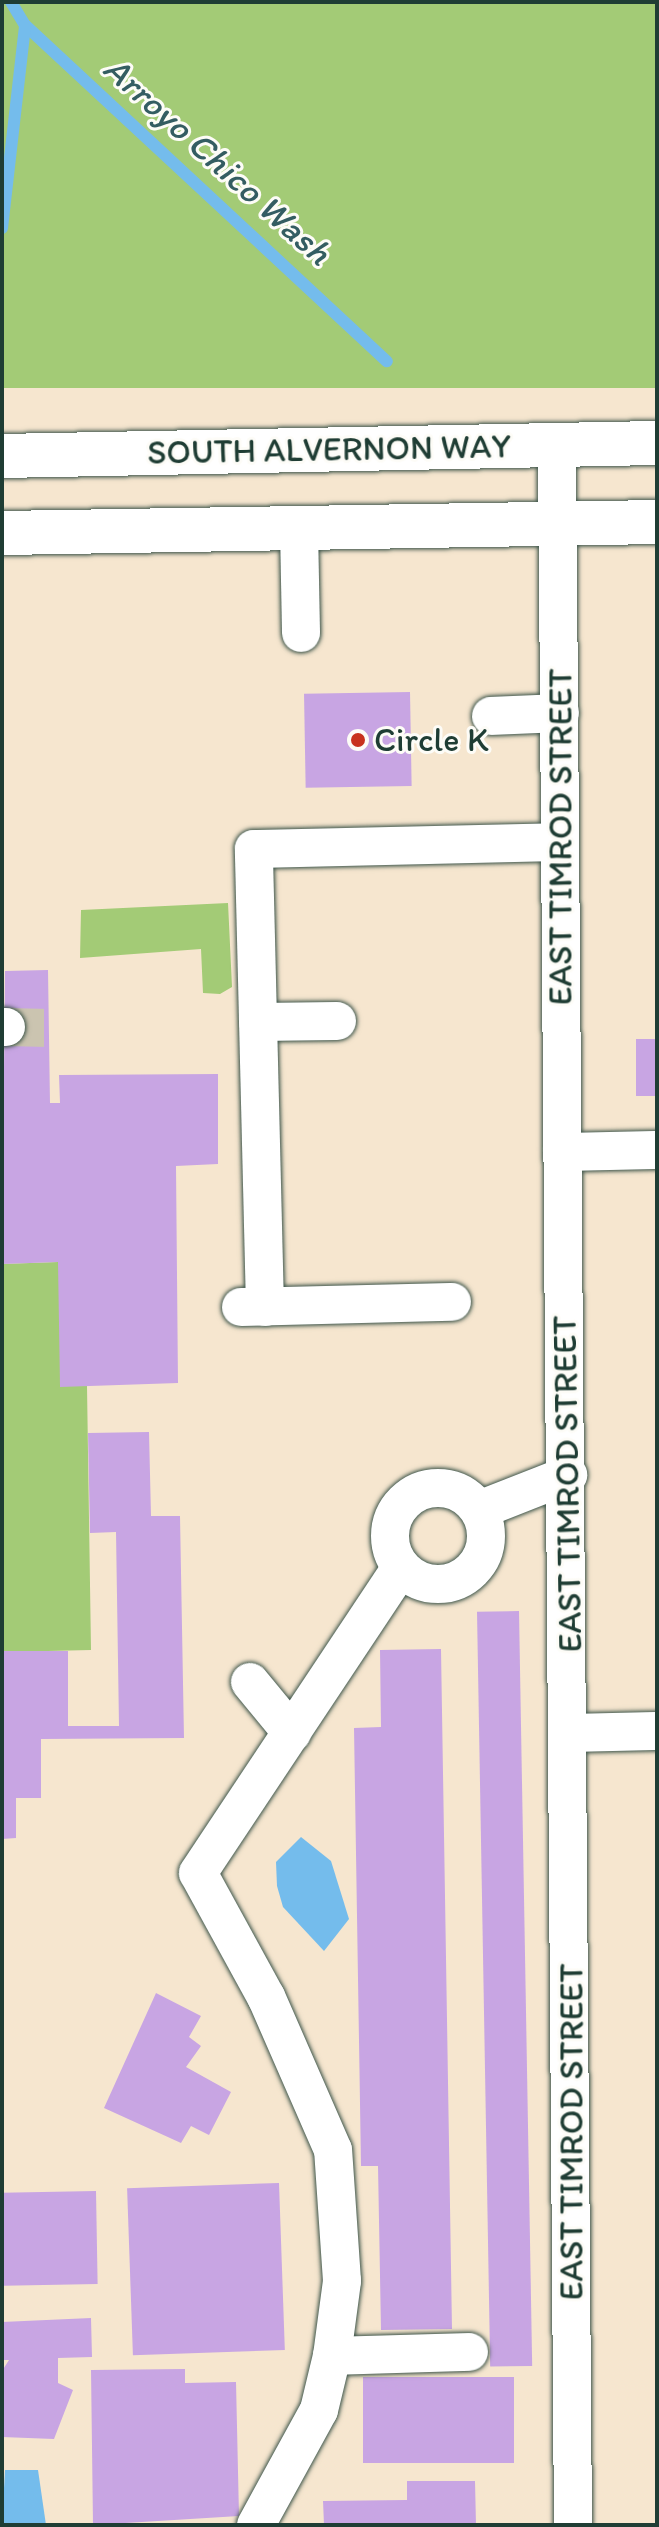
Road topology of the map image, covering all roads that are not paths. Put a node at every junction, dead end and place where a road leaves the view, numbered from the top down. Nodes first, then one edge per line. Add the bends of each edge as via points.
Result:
1 (657, 443) edge
2 (557, 444) junction
3 (2, 456) edge
4 (657, 522) edge
5 (558, 523) junction
6 (299, 528) junction
7 (2, 533) edge
8 (301, 633) dead end
9 (560, 713) junction
10 (491, 716) dead end
11 (560, 842) junction
12 (337, 1021) dead end
13 (258, 1022) junction
14 (657, 1150) edge
15 (562, 1152) junction
16 (452, 1302) dead end
17 (568, 1475) junction
18 (479, 1510) junction
19 (401, 1568) junction
20 (250, 1682) dead end
21 (657, 1731) edge
22 (292, 1733) junction
23 (568, 1733) junction
24 (469, 2352) dead end
25 (332, 2356) junction
26 (256, 2525) edge
27 (573, 2525) edge

1 - 2 main road, SOUTH ALVERNON WAY
2 - 3 main road, SOUTH ALVERNON WAY
2 - 5 street, EAST TIMROD STREET
4 - 5 main road
5 - 6 main road
5 - 9 street, EAST TIMROD STREET
6 - 7 main road
6 - 8 street
9 - 10 street
9 - 11 street, EAST TIMROD STREET
11 - 13 street via 254,849
11 - 15 street, EAST TIMROD STREET
12 - 13 street
13 - 16 street via 253,1307
14 - 15 street
15 - 17 street, EAST TIMROD STREET
17 - 18 street
17 - 23 street, EAST TIMROD STREET
18 - 19 street via 486,1546 464,1577 424,1582
18 - 19 street via 459,1492 418,1492 393,1520 392,1550
19 - 22 street
20 - 22 street
21 - 23 street
22 - 25 street via 198,1873 266,1997 333,2150 342,2281
23 - 27 street, EAST TIMROD STREET
24 - 25 street
25 - 26 street via 319,2410

